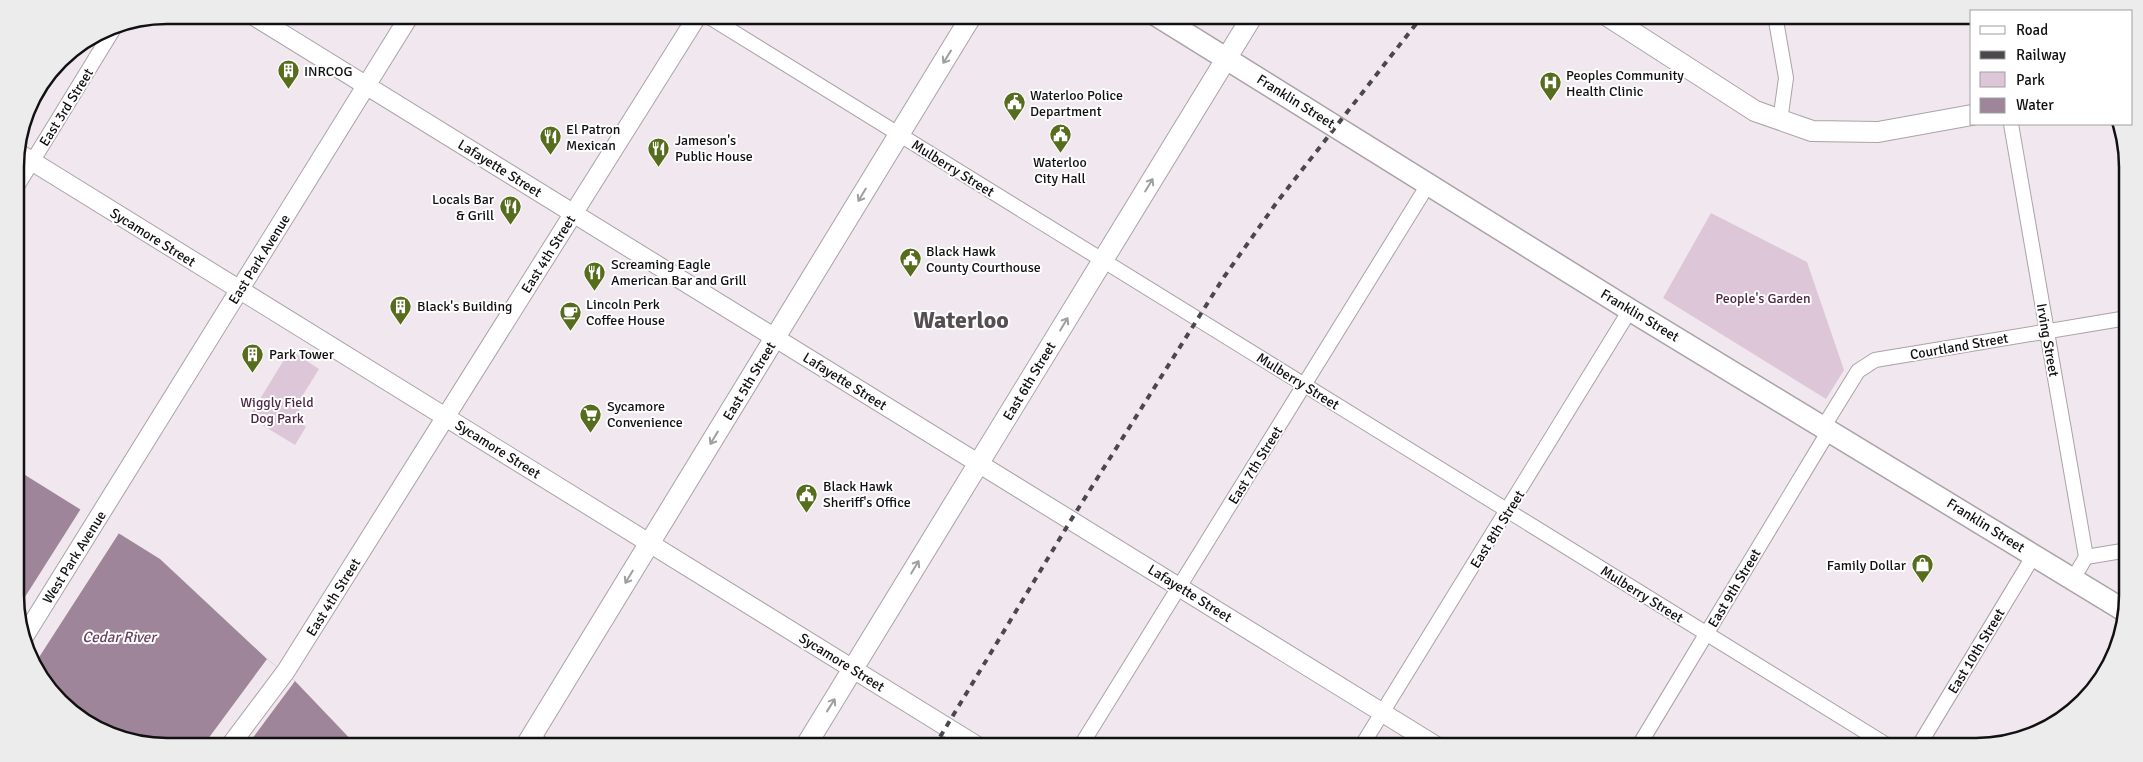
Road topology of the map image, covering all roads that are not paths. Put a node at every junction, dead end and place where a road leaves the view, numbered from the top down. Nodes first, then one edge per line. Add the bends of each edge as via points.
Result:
1 (266, 24) edge
2 (404, 24) edge
3 (692, 24) edge
4 (720, 24) edge
5 (967, 24) edge
6 (1171, 24) edge
7 (1248, 24) edge
8 (1620, 24) edge
9 (1777, 24) edge
10 (110, 35) edge
11 (1227, 58) junction
12 (366, 86) junction
13 (1970, 115) edge
14 (1780, 121) junction
15 (2011, 125) edge
16 (899, 135) junction
17 (24, 157) edge
18 (32, 162) junction
19 (24, 175) edge
20 (1430, 183) junction
21 (574, 214) junction
22 (1103, 260) junction
23 (240, 290) junction
24 (1630, 310) junction
25 (2119, 319) edge
26 (2047, 332) junction
27 (775, 338) junction
28 (1304, 385) junction
29 (446, 417) junction
30 (1827, 428) junction
31 (979, 464) junction
32 (108, 503) joint
33 (1508, 511) junction
34 (650, 543) junction
35 (2119, 552) edge
36 (2034, 555) junction
37 (2086, 557) junction
38 (2073, 579) junction
39 (1179, 587) junction
40 (2118, 606) edge
41 (28, 630) edge
42 (1707, 634) junction
43 (853, 669) junction
44 (1382, 712) junction
45 (237, 738) edge
46 (537, 738) edge
47 (811, 738) edge
48 (964, 738) edge
49 (1086, 738) edge
50 (1366, 738) edge
51 (1424, 738) edge
52 (1643, 738) edge
53 (1875, 738) edge
54 (1923, 738) edge

1 - 12 street, Lafayette Street
2 - 12 street, East Park Avenue
3 - 21 street, East 4th Street
4 - 16 street, Mulberry Street
5 -> 16 main road, East 5th Street
6 - 11 main road, Franklin Street
7 - 11 main road, East 6th Street
8 - 14 main road via 1755,110
9 - 14 street via 1786,78
10 - 18 street, East 3rd Street
11 - 20 main road, Franklin Street
22 -> 11 main road, East 6th Street
12 - 21 street, Lafayette Street
12 - 23 street, East Park Avenue
13 - 14 main road via 1878,132 1812,131
15 - 26 street, Irving Street
16 - 22 street, Mulberry Street
16 -> 27 main road, East 5th Street
17 - 18 street, Sycamore Street
18 - 19 street, East 3rd Street
18 - 23 street, Sycamore Street
20 - 24 main road, Franklin Street
20 - 28 street, East 7th Street
21 - 27 street, Lafayette Street
21 - 29 street, East 4th Street
22 - 28 street, Mulberry Street
31 -> 22 main road, East 6th Street
23 - 29 street, Sycamore Street
23 - 32 street, East Park Avenue
24 - 30 main road, Franklin Street
24 - 33 street, East 8th Street
25 - 26 street, Courtland Street
26 - 30 street, Courtland Street via 1875,360 1858,371
26 - 37 street, Irving Street
27 - 31 street, Lafayette Street
27 -> 34 main road, East 5th Street
28 - 33 street, Mulberry Street
28 - 39 street, East 7th Street
29 - 34 street, Sycamore Street
29 - 45 street, East 4th Street via 286,671
30 - 36 main road, Franklin Street
30 - 42 street, East 9th Street
31 - 39 street, Lafayette Street
43 -> 31 main road, East 6th Street
32 - 41 street, West Park Avenue
33 - 42 street, Mulberry Street
33 - 44 street, East 8th Street
34 - 43 street, Sycamore Street
34 -> 46 main road, East 5th Street
35 - 37 street
36 - 38 main road, Franklin Street
36 - 54 street, East 10th Street
37 - 38 street
38 - 40 main road, Franklin Street
39 - 44 street, Lafayette Street
39 - 49 street, East 7th Street
42 - 52 street, East 9th Street
42 - 53 street, Mulberry Street
47 -> 43 main road, East 6th Street
43 - 48 street, Sycamore Street
44 - 50 street, East 8th Street
44 - 51 street, Lafayette Street

